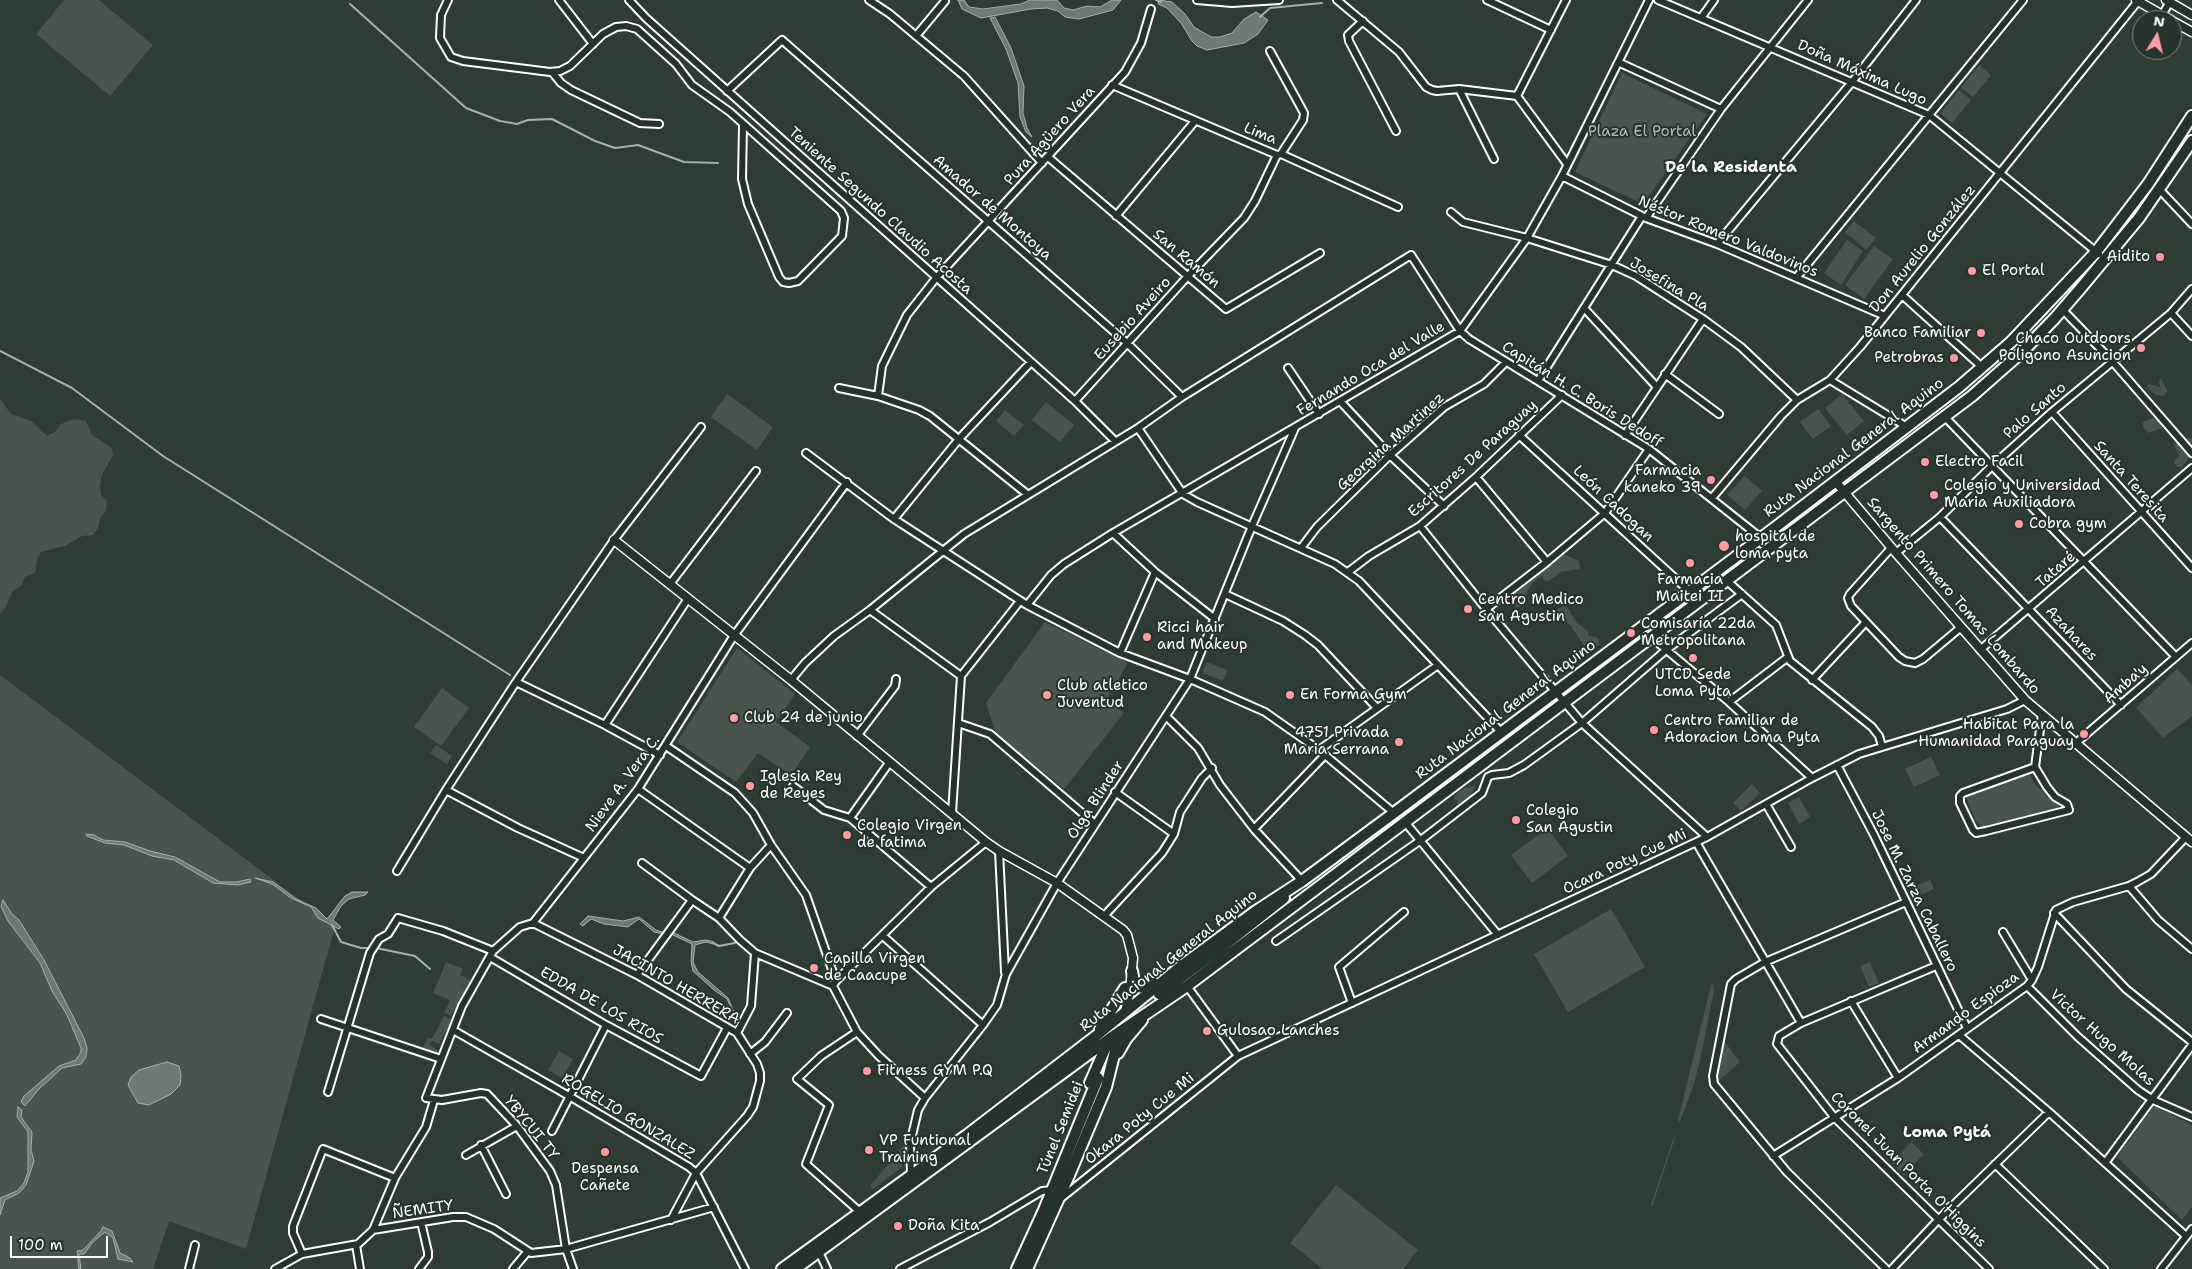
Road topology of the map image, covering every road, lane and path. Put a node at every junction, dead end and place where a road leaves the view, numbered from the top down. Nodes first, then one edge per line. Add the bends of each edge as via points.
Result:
1 (448, 0) edge
2 (559, 0) edge
3 (629, 0) edge
4 (869, 0) edge
5 (1197, 0) edge
6 (1280, 0) edge
7 (1337, 0) edge
8 (1487, 0) edge
9 (1566, 0) edge
10 (1650, 0) edge
11 (1658, 0) edge
12 (1714, 0) edge
13 (1808, 0) edge
14 (1916, 0) edge
15 (2022, 0) edge
16 (945, 1) edge
17 (2137, 1) edge
18 (2169, 1) edge
19 (1151, 9) dead end
20 (2153, 10) edge
21 (2192, 15) edge
22 (1701, 18) junction
23 (1363, 21) junction
24 (1551, 30) junction
25 (916, 36) junction
26 (593, 44) junction
27 (1772, 47) junction
28 (1270, 51) dead end
29 (1620, 63) junction
30 (552, 72) junction
31 (1852, 82) junction
32 (1112, 85) junction
33 (1458, 89) junction
34 (727, 91) junction
35 (1517, 96) junction
36 (739, 101) junction
37 (1720, 109) junction
38 (730, 112) junction
39 (1929, 115) junction
40 (2192, 116) edge
41 (1195, 121) junction
42 (659, 124) dead end
43 (743, 125) junction
44 (1396, 131) dead end
45 (2192, 141) edge
46 (1279, 155) junction
47 (1048, 156) junction
48 (1494, 159) dead end
49 (1042, 162) junction
50 (1567, 164) junction
51 (1999, 174) junction
52 (1562, 176) junction
53 (2160, 190) junction
54 (1398, 207) dead end
55 (1451, 212) dead end
56 (1116, 216) junction
57 (1644, 217) junction
58 (989, 222) junction
59 (2192, 224) edge
60 (1527, 238) junction
61 (1717, 244) junction
62 (2096, 252) junction
63 (1320, 253) dead end
64 (2106, 260) junction
65 (1612, 265) junction
66 (1187, 277) junction
67 (936, 278) junction
68 (1796, 278) junction
69 (2192, 289) edge
70 (1902, 295) junction
71 (1584, 308) junction
72 (2063, 310) junction
73 (2171, 313) junction
74 (1885, 316) junction
75 (1703, 319) junction
76 (1460, 331) junction
77 (2192, 336) edge
78 (1128, 344) junction
79 (2112, 361) junction
80 (1030, 362) junction
81 (1505, 363) junction
82 (1982, 367) junction
83 (1288, 368) dead end
84 (1666, 374) junction
85 (1830, 380) junction
86 (1538, 381) junction
87 (1656, 386) junction
88 (839, 388) dead end
89 (1562, 395) junction
90 (878, 396) junction
91 (1182, 397) junction
92 (1797, 400) junction
93 (1340, 401) junction
94 (1075, 402) junction
95 (2052, 412) junction
96 (1319, 414) junction
97 (1719, 414) dead end
98 (1945, 416) junction
99 (701, 427) dead end
100 (1907, 427) junction
101 (1138, 428) junction
102 (1295, 428) junction
103 (1519, 435) junction
104 (1625, 435) junction
105 (959, 439) junction
106 (1115, 441) junction
107 (1648, 449) junction
108 (806, 453) dead end
109 (2192, 453) edge
110 (1390, 455) junction
111 (1992, 466) junction
112 (2192, 468) edge
113 (756, 471) dead end
114 (1476, 477) junction
115 (1835, 481) junction
116 (847, 482) junction
117 (1843, 492) junction
118 (1027, 494) junction
119 (1184, 494) junction
120 (1712, 498) junction
121 (1444, 506) junction
122 (2142, 512) junction
123 (1605, 513) junction
124 (1940, 517) junction
125 (894, 519) junction
126 (1252, 526) junction
127 (1420, 526) junction
128 (1113, 533) junction
129 (1761, 538) junction
130 (614, 540) junction
131 (1301, 548) junction
132 (1893, 551) junction
133 (944, 552) junction
134 (1547, 562) junction
135 (2084, 562) junction
136 (2192, 568) edge
137 (1155, 572) junction
138 (1348, 572) junction
139 (1726, 580) junction
140 (670, 584) junction
141 (1689, 592) junction
142 (1225, 594) junction
143 (1742, 594) junction
144 (687, 600) junction
145 (1020, 600) junction
146 (1027, 605) junction
147 (2030, 609) junction
148 (870, 610) junction
149 (1486, 610) junction
150 (1215, 619) junction
151 (1865, 623) junction
152 (1960, 628) junction
153 (734, 636) junction
154 (1650, 637) junction
155 (2192, 643) edge
156 (1666, 650) junction
157 (1980, 650) junction
158 (1120, 653) junction
159 (1788, 657) junction
160 (2176, 657) junction
161 (1438, 665) junction
162 (961, 676) junction
163 (896, 679) dead end
164 (1190, 679) junction
165 (791, 680) junction
166 (1812, 680) junction
167 (516, 682) junction
168 (1555, 692) junction
169 (2025, 700) junction
170 (1729, 702) junction
171 (1564, 703) junction
172 (2121, 705) junction
173 (1377, 708) junction
174 (2042, 714) junction
175 (1166, 716) junction
176 (958, 722) junction
177 (1582, 724) junction
178 (605, 725) junction
179 (1501, 732) junction
180 (857, 736) junction
181 (2076, 743) junction
182 (666, 746) junction
183 (1882, 746) junction
184 (1319, 750) junction
185 (660, 755) junction
186 (1325, 755) junction
187 (889, 763) junction
188 (1837, 765) junction
189 (2035, 767) junction
190 (1212, 768) junction
191 (1812, 778) junction
192 (793, 786) dead end
193 (638, 789) junction
194 (446, 790) junction
195 (1115, 792) junction
196 (1766, 804) junction
197 (952, 813) junction
198 (1394, 813) junction
199 (850, 818) junction
200 (1405, 822) junction
201 (1095, 824) junction
202 (1254, 829) junction
203 (1174, 834) junction
204 (1707, 837) junction
205 (1421, 840) junction
206 (2189, 840) edge
207 (986, 842) junction
208 (1696, 842) junction
209 (770, 845) junction
210 (1792, 847) dead end
211 (998, 851) junction
212 (584, 858) junction
213 (642, 863) dead end
214 (750, 868) junction
215 (397, 871) dead end
216 (1057, 884) junction
217 (1298, 884) junction
218 (2129, 886) junction
219 (931, 887) junction
220 (692, 900) junction
221 (1906, 902) junction
222 (1404, 912) dead end
223 (2054, 913) junction
224 (1104, 915) junction
225 (719, 918) junction
226 (533, 923) junction
227 (2003, 932) dead end
228 (1498, 935) junction
229 (883, 936) junction
230 (1276, 941) dead end
231 (2192, 949) edge
232 (755, 953) junction
233 (492, 954) junction
234 (1765, 962) junction
235 (1936, 966) junction
236 (1180, 967) junction
237 (1132, 971) junction
238 (1006, 974) junction
239 (637, 975) junction
240 (2032, 980) junction
241 (834, 984) junction
242 (1187, 986) junction
243 (2027, 986) junction
244 (1125, 988) junction
245 (1159, 994) tunnel mouth
246 (1851, 1001) junction
247 (1352, 1004) junction
248 (1152, 1009) junction
249 (1126, 1012) junction
250 (787, 1014) dead end
251 (1117, 1019) junction
252 (321, 1020) dead end
253 (1801, 1023) junction
254 (606, 1025) junction
255 (983, 1025) junction
256 (349, 1028) junction
257 (727, 1028) junction
258 (1967, 1028) junction
259 (453, 1030) junction
260 (858, 1032) junction
261 (1119, 1032) junction
262 (737, 1033) junction
263 (1959, 1035) junction
264 (1096, 1036) junction
265 (1109, 1039) junction
266 (2192, 1044) edge
267 (750, 1054) junction
268 (1238, 1056) junction
269 (441, 1060) junction
270 (1074, 1065) junction
271 (1096, 1076) junction
272 (1898, 1078) junction
273 (1106, 1087) junction
274 (328, 1092) dead end
275 (569, 1096) junction
276 (426, 1098) joint
277 (925, 1098) junction
278 (434, 1100) junction
279 (2153, 1100) junction
280 (2049, 1112) junction
281 (1834, 1117) junction
282 (2192, 1117) edge
283 (518, 1126) junction
284 (552, 1132) dead end
285 (481, 1145) junction
286 (466, 1155) dead end
287 (1773, 1156) junction
288 (2105, 1163) junction
289 (1995, 1164) junction
290 (696, 1173) junction
291 (911, 1175) junction
292 (395, 1178) junction
293 (1052, 1190) junction
294 (506, 1194) dead end
295 (1057, 1201) junction
296 (714, 1207) junction
297 (860, 1212) junction
298 (1939, 1219) junction
299 (671, 1220) junction
300 (421, 1222) junction
301 (2192, 1228) edge
302 (373, 1230) junction
303 (2186, 1236) junction
304 (195, 1245) dead end
305 (356, 1245) junction
306 (566, 1250) junction
307 (528, 1251) junction
308 (819, 1252) junction
309 (302, 1254) junction
310 (278, 1267) edge
311 (2162, 1268) edge
312 (189, 1269) edge
313 (360, 1269) edge
314 (419, 1269) edge
315 (513, 1269) edge
316 (573, 1269) edge
317 (745, 1269) edge
318 (782, 1269) edge
319 (795, 1269) edge
320 (827, 1269) edge
321 (900, 1269) edge
322 (1017, 1269) edge
323 (1027, 1269) edge
324 (1886, 1269) edge
325 (1892, 1269) edge
326 (1989, 1269) edge
327 (2104, 1269) edge

1 - 30 street via 441,16 440,38 451,57
2 - 26 street
3 - 34 street, Teniente Segundo Claudio Acosta
4 - 25 street
5 - 6 street via 1232,3
7 - 23 street
8 - 24 street
9 - 24 street
10 - 29 street, Fernando Oca del Valle
11 - 22 street, Doña Máxima Lugo
12 - 22 street
13 - 27 street
14 - 31 street
15 - 39 street
16 - 25 street
17 - 20 street
17 - 51 street, Don Aurelio González
18 - 21 street
19 - 32 street, Pura Agüero Vera via 1134,57
22 - 27 street, Doña Máxima Lugo
23 - 33 street via 1399,52 1426,87 1437,91
23 - 44 street via 1348,35 1349,41
24 - 35 street
25 - 49 street via 967,80
26 - 30 street via 570,66
26 - 38 street via 616,27 637,29 676,64 692,86
27 - 31 street, Doña Máxima Lugo
27 - 37 street
28 - 46 street, Eusebio Aveiro via 1304,113
29 - 37 street
29 - 50 street, Fernando Oca del Valle
30 - 42 street via 571,90 640,124
31 - 39 street, Doña Máxima Lugo
31 - 61 street
32 - 41 street, Lima
32 - 47 street, Pura Agüero Vera
33 - 35 street
33 - 48 street
34 - 36 street, Teniente Segundo Claudio Acosta
34 - 58 street, Amador de Montoya via 782,40
35 - 50 street
36 - 38 street
36 - 67 street, Teniente Segundo Claudio Acosta
37 - 57 street
38 - 43 street
39 - 51 street, Doña Máxima Lugo
39 - 68 street
40 - 62 highway, Ruta Nacional General Aquino via 2148,184
41 - 46 street, Lima
41 - 56 street
43 - 43 street via 742,179 748,204 779,277 783,282 798,281 842,236 844,218 841,211
45 - 53 highway, Ruta Nacional General Aquino
46 - 54 street, Lima
46 - 66 street, Eusebio Aveiro via 1244,218
47 - 49 street, Pura Agüero Vera
47 - 56 street, San Ramón
49 - 58 street, Pura Agüero Vera
50 - 52 street, Fernando Oca del Valle
51 - 62 street, Doña Máxima Lugo
51 - 70 street, Don Aurelio González
52 - 57 street, Néstor Romero Valdovinos
52 - 60 street, Fernando Oca del Valle
53 - 59 street
53 - 64 highway, Ruta Nacional General Aquino
55 - 60 street, Josefina Pla via 1463,222
56 - 66 street, San Ramón
57 - 61 street, Néstor Romero Valdovinos
57 - 65 street
58 - 67 street, Pura Agüero Vera
58 - 78 street, Amador de Montoya
60 - 65 street, Josefina Pla
60 - 76 street, Fernando Oca del Valle
61 - 68 street, Néstor Romero Valdovinos
62 - 64 street, Doña Máxima Lugo
62 - 82 highway, Ruta Nacional General Aquino via 2011,342
63 - 66 street, San Ramón via 1226,309
64 - 72 highway, Ruta Nacional General Aquino
65 - 71 street
65 - 75 street, Josefina Pla via 1650,284
66 - 78 street, Eusebio Aveiro
67 - 80 street, Teniente Segundo Claudio Acosta
67 - 90 street, Pura Agüero Vera via 907,315 890,347 882,366
68 - 74 street, Néstor Romero Valdovinos
69 - 73 street, Palo Santo
70 - 74 street, Don Aurelio González
70 - 82 street
71 - 86 street
71 - 87 street
72 - 79 street
72 - 98 highway, Ruta Nacional General Aquino via 2016,357
73 - 77 street
73 - 79 street, Palo Santo
74 - 85 street, Don Aurelio González
75 - 84 street
75 - 92 street, Josefina Pla via 1742,347
76 - 81 street, Capitán H. C. Boris Dedoff
76 - 91 street, Capitán H. C. Boris Dedoff via 1412,255
76 - 93 street, Fernando Oca del Valle
78 - 91 street, Amador de Montoya
78 - 94 street, Eusebio Aveiro
79 - 95 street, Palo Santo
79 - 109 street
80 - 94 street, Teniente Segundo Claudio Acosta
80 - 105 street
81 - 86 street, Capitán H. C. Boris Dedoff
81 - 110 street, Georgina Martinez via 1484,384 1444,407
82 - 100 highway, Ruta Nacional General Aquino
83 - 96 street
84 - 87 street
84 - 97 street
85 - 92 street, Don Aurelio González
85 - 100 street
86 - 89 street, Capitán H. C. Boris Dedoff
87 - 104 street
88 - 90 street
89 - 103 street, Escritores De Paraguay
89 - 104 street, Capitán H. C. Boris Dedoff
90 - 105 street via 919,410
91 - 101 street
92 - 120 street, Don Aurelio González
93 - 96 street, Fernando Oca del Valle
93 - 110 street
94 - 106 street, Teniente Segundo Claudio Acosta
95 - 111 street, Palo Santo
95 - 122 street, Santa Teresita
96 - 102 street, Fernando Oca del Valle
98 - 111 street
98 - 117 highway, Ruta Nacional General Aquino
99 - 130 street
100 - 115 highway, Ruta Nacional General Aquino
101 - 106 street
101 - 119 street
102 - 119 street, Fernando Oca del Valle
102 - 126 street, Olga Blinder
103 - 114 street, Escritores De Paraguay
103 - 123 street, León Cadogan
104 - 107 street, Capitán H. C. Boris Dedoff
105 - 118 street
105 - 125 street
106 - 118 street
107 - 120 street, Capitán H. C. Boris Dedoff
107 - 123 street
108 - 116 street
110 - 121 street
110 - 131 street, Georgina Martinez via 1317,527
111 - 124 street, Palo Santo
111 - 135 street
112 - 122 street, Tataré
113 - 140 street
114 - 121 street, Escritores De Paraguay
114 - 134 street
115 - 117 street, Sargento Primero Tomas Lombardo
115 - 129 highway, Ruta Nacional General Aquino
116 - 125 street
116 - 153 street, Nieve A. Vera C.
117 - 132 street, Sargento Primero Tomas Lombardo
117 - 139 highway, Ruta Nacional General Aquino
118 - 133 street via 964,534
119 - 126 street
119 - 128 street, Fernando Oca del Valle
120 - 129 street, Capitán H. C. Boris Dedoff
121 - 127 street, Escritores De Paraguay
122 - 135 street, Tataré
122 - 136 street, Santa Teresita
123 - 134 street
123 - 141 street, León Cadogan
124 - 132 street, Palo Santo
124 - 147 street, Azahares
125 - 133 street
126 - 131 street
126 - 142 street, Olga Blinder
127 - 138 street, Escritores De Paraguay
127 - 149 street
128 - 137 street
128 - 146 street, Fernando Oca del Valle via 1064,564
129 - 141 highway, Ruta Nacional General Aquino
130 - 140 street
130 - 167 street
131 - 138 street
132 - 151 street, Palo Santo via 1850,594 1848,601
132 - 152 street, Sargento Primero Tomas Lombardo
133 - 145 street
133 - 148 street
134 - 149 street
135 - 147 street, Tataré
135 - 160 street
137 - 150 street
137 - 158 street
138 - 161 street
139 - 143 street
139 - 154 highway, Ruta Nacional General Aquino
140 - 144 street
141 - 168 highway, Ruta Nacional General Aquino
142 - 150 street, Olga Blinder
142 - 173 street via 1283,621 1318,644
143 - 156 street
143 - 159 street via 1776,625
144 - 153 street
144 - 178 street
145 - 146 street
145 - 162 street
146 - 158 street
147 - 157 street, Tataré
147 - 172 street, Azahares
148 - 162 street
148 - 165 street via 828,641
149 - 168 street
150 - 164 street, Olga Blinder
151 - 152 street via 1898,657 1915,663
151 - 166 street
152 - 157 street, Sargento Primero Tomas Lombardo
153 - 165 street
153 - 182 street, Nieve A. Vera C.
154 - 156 street
154 - 171 highway, Ruta Nacional General Aquino
155 - 160 street, Amba'y
156 - 170 street
156 - 177 street
157 - 169 street, Sargento Primero Tomas Lombardo
158 - 164 street
159 - 166 street
159 - 170 street
160 - 172 street, Amba'y
161 - 173 street
161 - 179 street
162 - 176 street
163 - 180 street via 895,686
164 - 175 street, Olga Blinder
164 - 184 street via 1265,712
165 - 180 street
166 - 183 street via 1876,731
167 - 178 street
167 - 194 street
168 - 171 street
168 - 179 highway, Ruta Nacional General Aquino
169 - 174 street, Sargento Primero Tomas Lombardo
169 - 183 street, Ocara Poty Cue Mi via 2007,709
170 - 191 street
171 - 177 street
171 - 200 highway, Ruta Nacional General Aquino
172 - 181 street, Amba'y
173 - 184 street
174 - 181 street, Sargento Primero Tomas Lombardo
174 - 189 street
175 - 190 street via 1190,739
175 - 195 street, Olga Blinder
176 - 197 street
176 - 201 street via 990,734
177 - 204 street
177 - 205 street via 1524,765 1509,773 1488,777 1482,793
178 - 185 street
179 - 198 highway, Ruta Nacional General Aquino
180 - 187 street
181 - 206 street, Sargento Primero Tomas Lombardo
182 - 185 street, Nieve A. Vera C.
182 - 209 street via 735,793
183 - 188 street, Ocara Poty Cue Mi
184 - 186 street
185 - 193 street, Nieve A. Vera C.
186 - 198 street
186 - 202 street
187 - 197 street
187 - 199 street
188 - 191 street, Ocara Poty Cue Mi
188 - 221 street, Jose M. Zarza Caballero
189 - 189 street via 2051,792 2069,806 2068,812 1980,832 1973,830 1960,796
190 - 202 street via 1220,785
190 - 203 street via 1180,812
191 - 196 street, Ocara Poty Cue Mi
192 - 199 street via 824,810
193 - 212 street, Nieve A. Vera C.
193 - 214 street
194 - 212 street
194 - 215 street
195 - 201 street, Olga Blinder
195 - 203 street
196 - 204 street, Ocara Poty Cue Mi
196 - 210 street
197 - 207 street
198 - 217 highway, Ruta Nacional General Aquino
199 - 219 street
200 - 205 street
200 - 242 highway, Ruta Nacional General Aquino
201 - 216 street, Olga Blinder
202 - 217 street
203 - 224 street via 1162,854
204 - 208 street, Ocara Poty Cue Mi
205 - 228 street
205 - 230 street
206 - 218 street via 2151,874
207 - 211 street
207 - 219 street
208 - 228 street, Ocara Poty Cue Mi
208 - 234 street
209 - 214 street
209 - 241 street via 806,895
211 - 216 street
211 - 238 street
212 - 226 street, Nieve A. Vera C.
213 - 220 street
214 - 225 street
216 - 224 street
216 - 238 street, Olga Blinder
217 - 236 highway, Ruta Nacional General Aquino
217 - 245 highway via 1279,904
218 - 223 street via 2067,904
218 - 231 street via 2158,920
219 - 229 street
220 - 225 street
220 - 239 street
221 - 234 street
221 - 235 street, Jose M. Zarza Caballero
222 - 247 street via 1339,967
223 - 240 street, Armando Espioza
223 - 266 street via 2126,989
224 - 237 street via 1127,935 1133,958
225 - 232 street
226 - 233 street, Nieve A. Vera C. via 520,927
226 - 239 street, JACINTO HERRERA
227 - 240 street
228 - 247 street, Ocara Poty Cue Mi
229 - 241 street
229 - 255 street
232 - 241 street
232 - 262 street via 751,1006
233 - 254 street, EDDA DE LOS RIOS
233 - 256 street, EDDA DE LOS RIOS via 443,931 398,918 370,952
233 - 259 street, Nieve A. Vera C. via 468,992
234 - 253 street
234 - 287 street via 1731,984 1713,1080
235 - 246 street
235 - 258 street, Jose M. Zarza Caballero
236 - 237 highway via 1143,988 1135,984
236 - 249 highway, Ruta Nacional General Aquino
237 - 244 street
237 - 249 street
238 - 255 street, Olga Blinder via 998,1005
239 - 257 street, JACINTO HERRERA
240 - 243 street, Armando Espioza
241 - 260 street
242 - 248 highway, Ruta Nacional General Aquino
242 - 268 street
243 - 258 street, Armando Espioza
243 - 279 street, Victor Hugo Molas via 2121,1076
244 - 251 street
244 - 264 highway
246 - 253 street
246 - 272 street
247 - 268 street, Ocara Poty Cue Mi
248 - 261 highway, Ruta Nacional General Aquino
248 - 273 highway via 1123,1043
249 - 251 highway, Ruta Nacional General Aquino
249 - 261 highway
250 - 267 street via 765,1042
251 - 264 highway, Ruta Nacional General Aquino
251 - 265 highway
252 - 256 street
253 - 281 street, Coronel Juan Porta O'Higgins via 1782,1033 1777,1044
254 - 257 street, EDDA DE LOS RIOS via 701,1076
254 - 275 street
255 - 277 street, Olga Blinder
256 - 269 street
256 - 274 street
257 - 262 street, JACINTO HERRERA
258 - 263 street, Armando Espioza
259 - 269 street, Nieve A. Vera C.
259 - 275 street, ROGELIO GONZALEZ
260 - 277 street
260 - 297 street via 821,1056 797,1079 829,1105 806,1164
261 - 265 highway, Ruta Nacional General Aquino
261 - 273 highway
262 - 267 street, JACINTO HERRERA
263 - 272 street, Armando Espioza
263 - 280 street
264 - 291 highway, Ruta Nacional General Aquino
265 - 270 highway, Ruta Nacional General Aquino
265 - 271 highway
266 - 279 street
267 - 290 street, JACINTO HERRERA via 760,1073 753,1107
268 - 295 street, Okara Poty Cue Mi
269 - 276 street, Nieve A. Vera C.
270 - 271 highway via 1089,1061 1094,1064
270 - 308 highway, Ruta Nacional General Aquino
271 - 293 highway via 1058,1166
272 - 281 street, Armando Espioza
273 - 295 highway
275 - 284 street
275 - 290 street, ROGELIO GONZALEZ
276 - 278 street, YBYCUI TY
277 - 291 street, Olga Blinder via 911,1135
278 - 283 street, YBYCUI TY via 488,1094
278 - 292 street via 426,1126
279 - 282 street, Victor Hugo Molas
279 - 288 street
280 - 288 street
280 - 289 street
281 - 287 street, Armando Espioza
281 - 298 street, Coronel Juan Porta O'Higgins
283 - 285 street
283 - 306 street, YBYCUI TY via 546,1164 556,1186
285 - 286 street
285 - 294 street
287 - 324 street
288 - 303 street
289 - 298 street
289 - 327 street
290 - 296 street, ROGELIO GONZALEZ
290 - 299 street, JACINTO HERRERA
291 - 297 highway, Ruta Nacional General Aquino
292 - 302 street
292 - 309 street via 323,1149 293,1226
293 - 321 street via 1042,1191
293 - 322 highway
295 - 323 highway
296 - 299 street
296 - 317 street, ROGELIO GONZALEZ
297 - 318 highway, Ruta Nacional General Aquino
298 - 325 street
298 - 326 street, Coronel Juan Porta O'Higgins
299 - 306 street
300 - 302 street, ÑEMITY
300 - 307 street, ÑEMITY via 466,1217 494,1229
300 - 314 street via 428,1257
301 - 303 street
302 - 305 street
303 - 311 street
304 - 312 street
305 - 309 street
305 - 313 street
306 - 307 street
306 - 316 street, YBYCUI TY
307 - 315 street
308 - 319 highway, Ruta Nacional General Aquino
308 - 320 street
309 - 310 street

